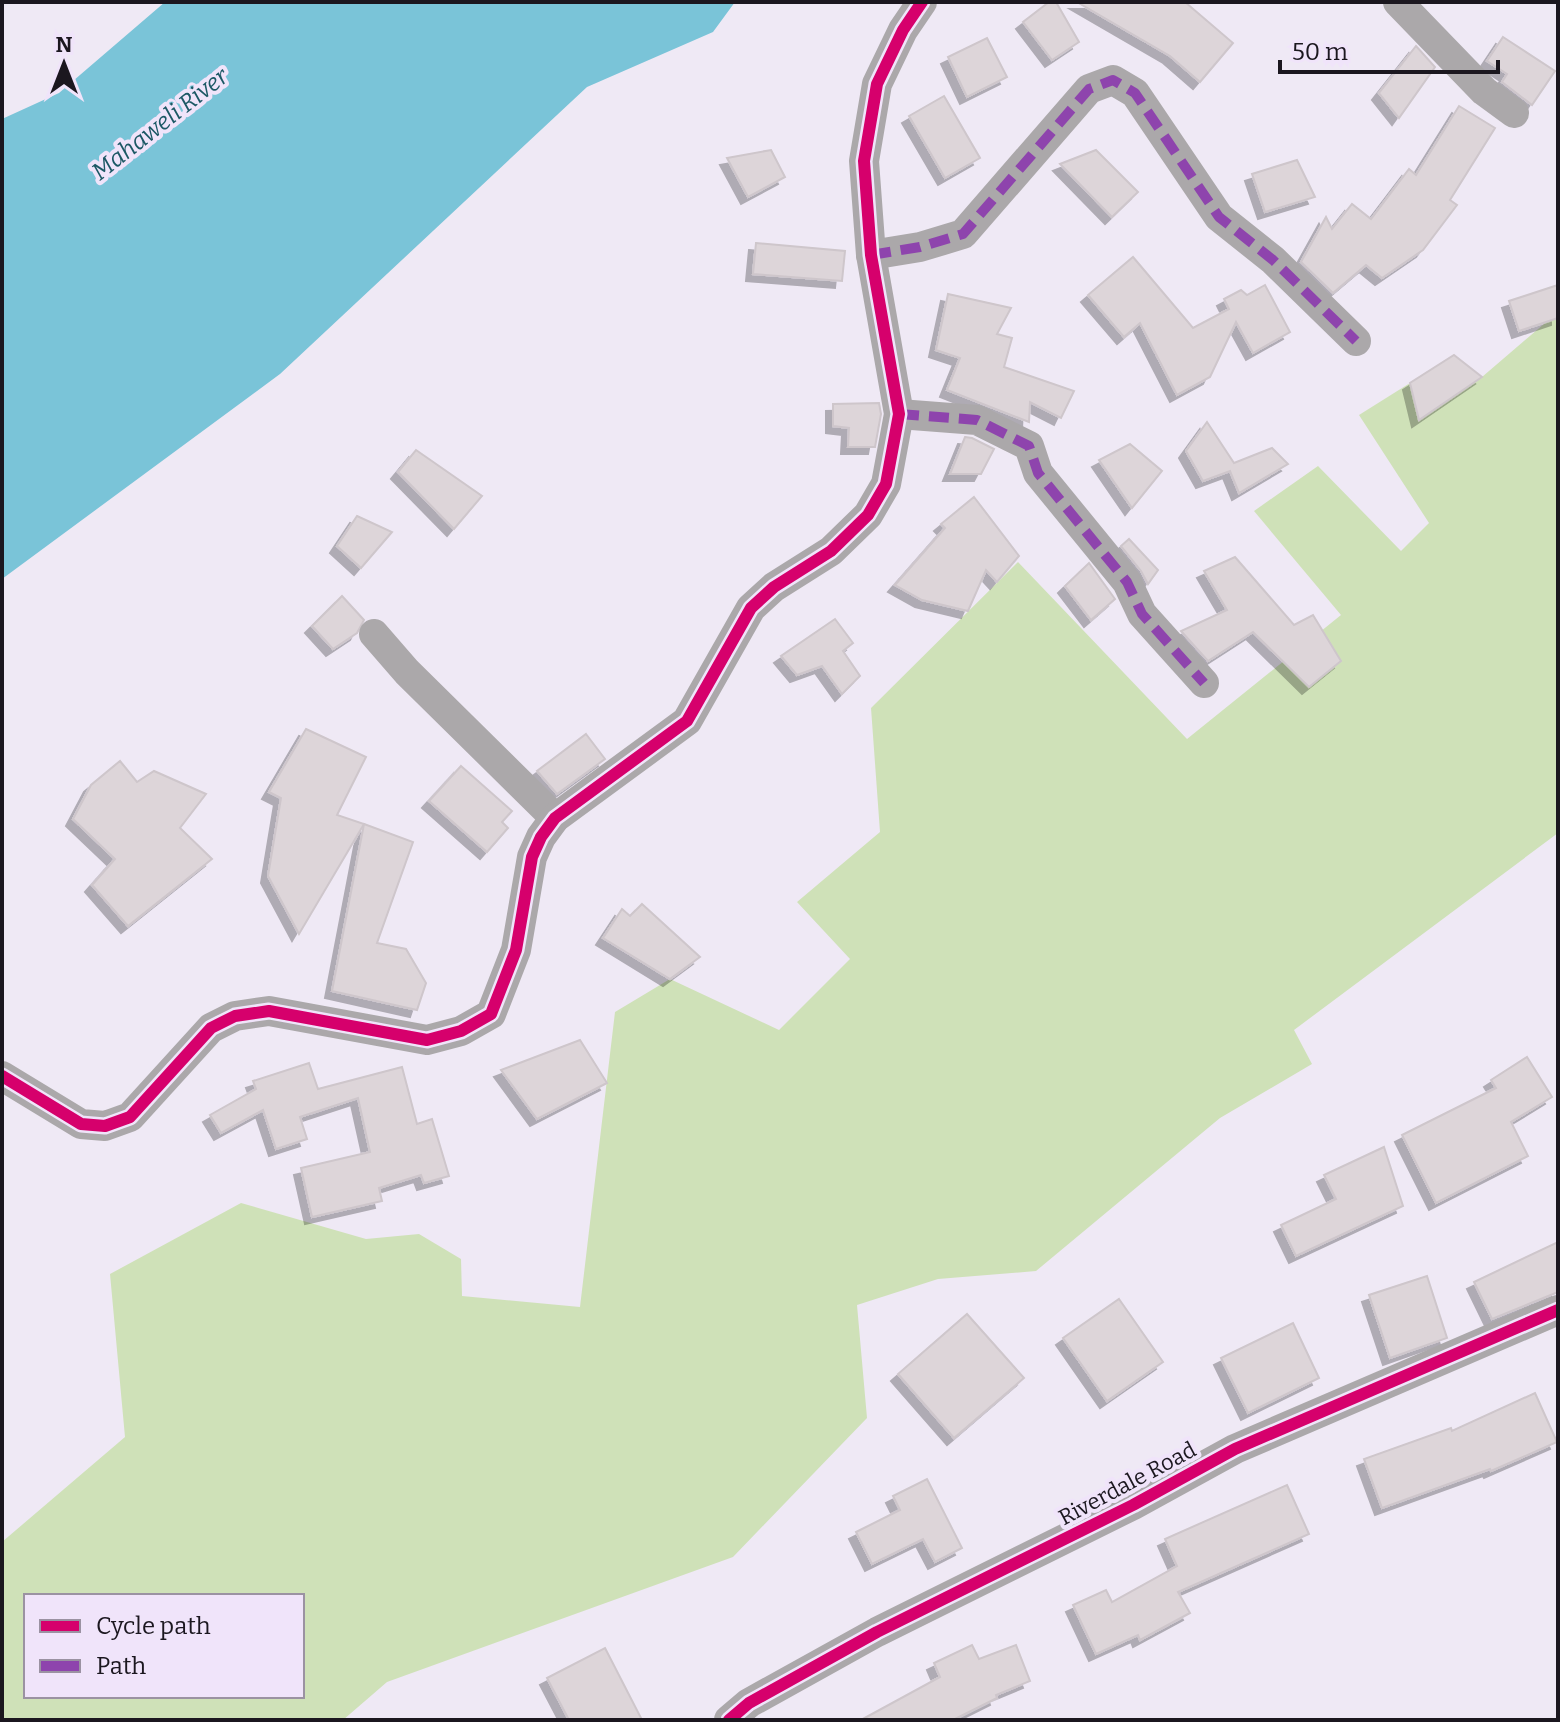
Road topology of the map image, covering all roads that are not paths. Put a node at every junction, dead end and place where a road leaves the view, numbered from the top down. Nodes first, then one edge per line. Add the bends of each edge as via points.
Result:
1 (922, 2) edge
2 (1398, 2) edge
3 (1514, 113) dead end
4 (871, 255) junction
5 (1356, 341) dead end
6 (899, 414) junction
7 (374, 634) dead end
8 (1204, 683) dead end
9 (555, 818) junction
10 (2, 1076) edge
11 (1558, 1310) edge
12 (729, 1720) edge

1 - 4 street via 877,84 864,161
2 - 3 street via 1484,91
4 - 5 street via 963,234 1089,89 1113,80 1135,93 1219,217 1273,260
4 - 6 street
6 - 8 street via 977,420 1029,446 1038,473 1127,582 1142,614
6 - 9 street via 886,484 868,515 831,551 751,608 687,721
7 - 9 street
9 - 10 street via 532,857 516,950 491,1014 461,1031 427,1040 269,1011 235,1016 211,1028 130,1117 105,1126 81,1124
11 - 12 street, Riverdale Road via 1235,1449 877,1632 749,1703

